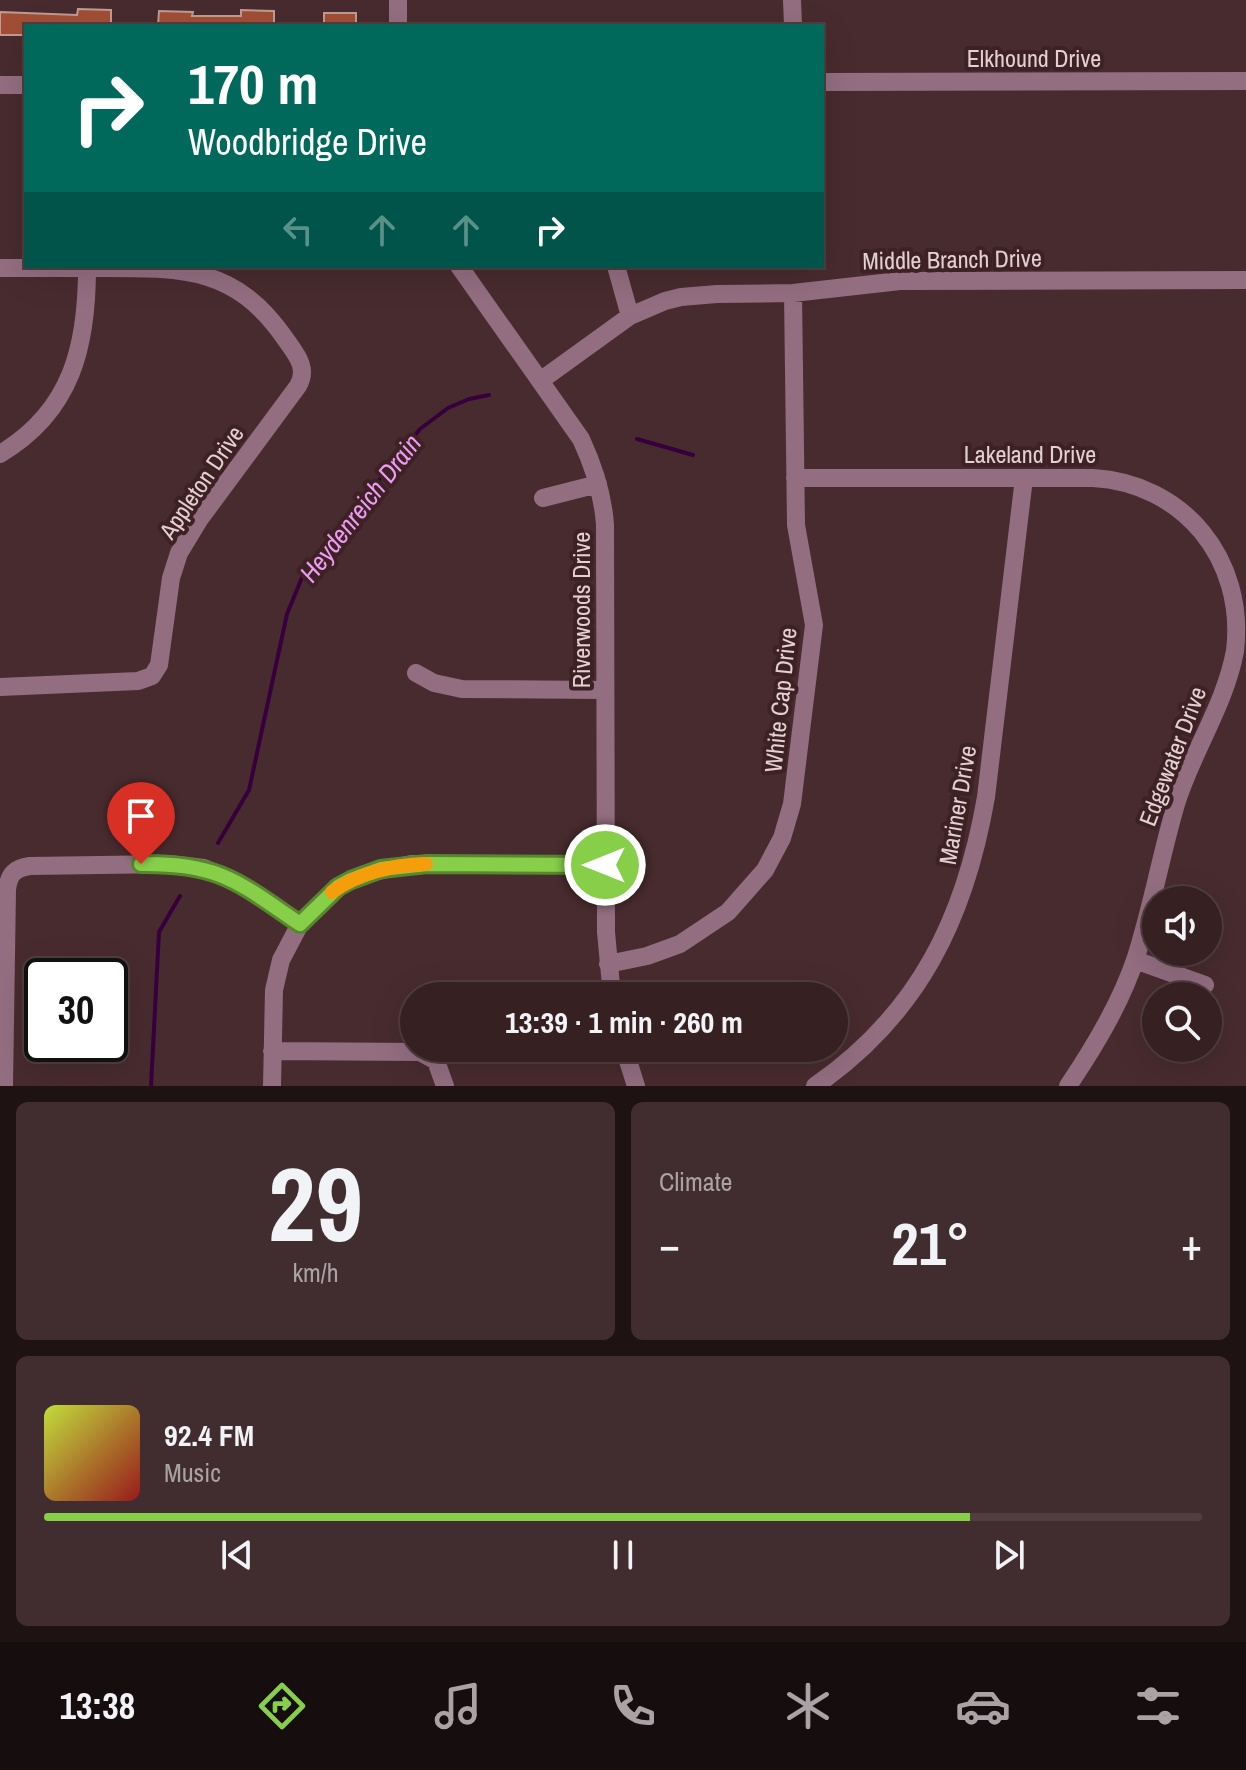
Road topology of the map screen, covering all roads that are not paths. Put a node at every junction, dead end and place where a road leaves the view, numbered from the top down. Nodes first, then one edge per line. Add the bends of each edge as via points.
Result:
1 (398, 0) edge
2 (792, 0) edge
3 (398, 24) edge
4 (793, 24) edge
5 (1246, 81) edge
6 (824, 82) edge
7 (0, 85) edge
8 (24, 85) edge
9 (0, 268) edge
10 (87, 268) junction
11 (460, 268) edge
12 (617, 268) edge
13 (1246, 280) edge
14 (793, 293) junction
15 (630, 316) junction
16 (540, 381) junction
17 (0, 454) edge
18 (795, 478) junction
19 (1024, 478) junction
20 (598, 484) junction
21 (543, 498) dead end
22 (1234, 566) joint
23 (416, 673) dead end
24 (0, 687) edge
25 (605, 690) junction
26 (605, 865) junction
27 (300, 924) junction
28 (1135, 960) junction
29 (608, 964) junction
30 (610, 982) edge
31 (1197, 982) edge
32 (272, 1051) junction
33 (628, 1062) edge
34 (4, 1086) edge
35 (272, 1086) edge
36 (445, 1086) edge
37 (636, 1086) edge
38 (815, 1086) edge
39 (1068, 1086) edge

1 - 3 street
2 - 4 street
5 - 6 street, Elkhound Drive
7 - 8 street
9 - 10 street
10 - 17 street via 85,324 70,376 40,422
10 - 24 street, Appleton Drive via 170,269 216,280 265,312 303,372 179,553 159,665 152,676
11 - 16 street, Riverwoods Drive
12 - 15 street
13 - 14 street, Middle Branch Drive via 900,281
14 - 15 street, Middle Branch Drive via 681,297
14 - 18 street, White Cap Drive
15 - 16 street, Middle Branch Drive
16 - 20 street, Riverwoods Drive via 581,439
18 - 19 street, Lakeland Drive
18 - 29 street, White Cap Drive via 798,543 813,639 795,787 782,838 754,885 698,935 665,950
19 - 22 street, Lakeland Drive via 1109,479 1139,485 1182,509
19 - 38 street, Mariner Drive via 986,797 963,896 939,949 907,998 863,1048
20 - 21 street
20 - 25 street, Riverwoods Drive via 605,525
22 - 28 street, Edgewater Drive via 1235,652 1178,799
23 - 25 street via 462,689
25 - 26 street, Riverwoods Drive
26 - 27 street via 427,864 381,869 338,887
26 - 29 street, Riverwoods Drive
27 - 32 street via 276,975
27 - 34 street via 235,881 204,868 30,866 12,873 7,889
28 - 31 street
28 - 39 street, Edgewater Drive via 1102,1031
29 - 30 street, Riverwoods Drive
32 - 35 street
32 - 36 street via 420,1052 432,1057
33 - 37 street

